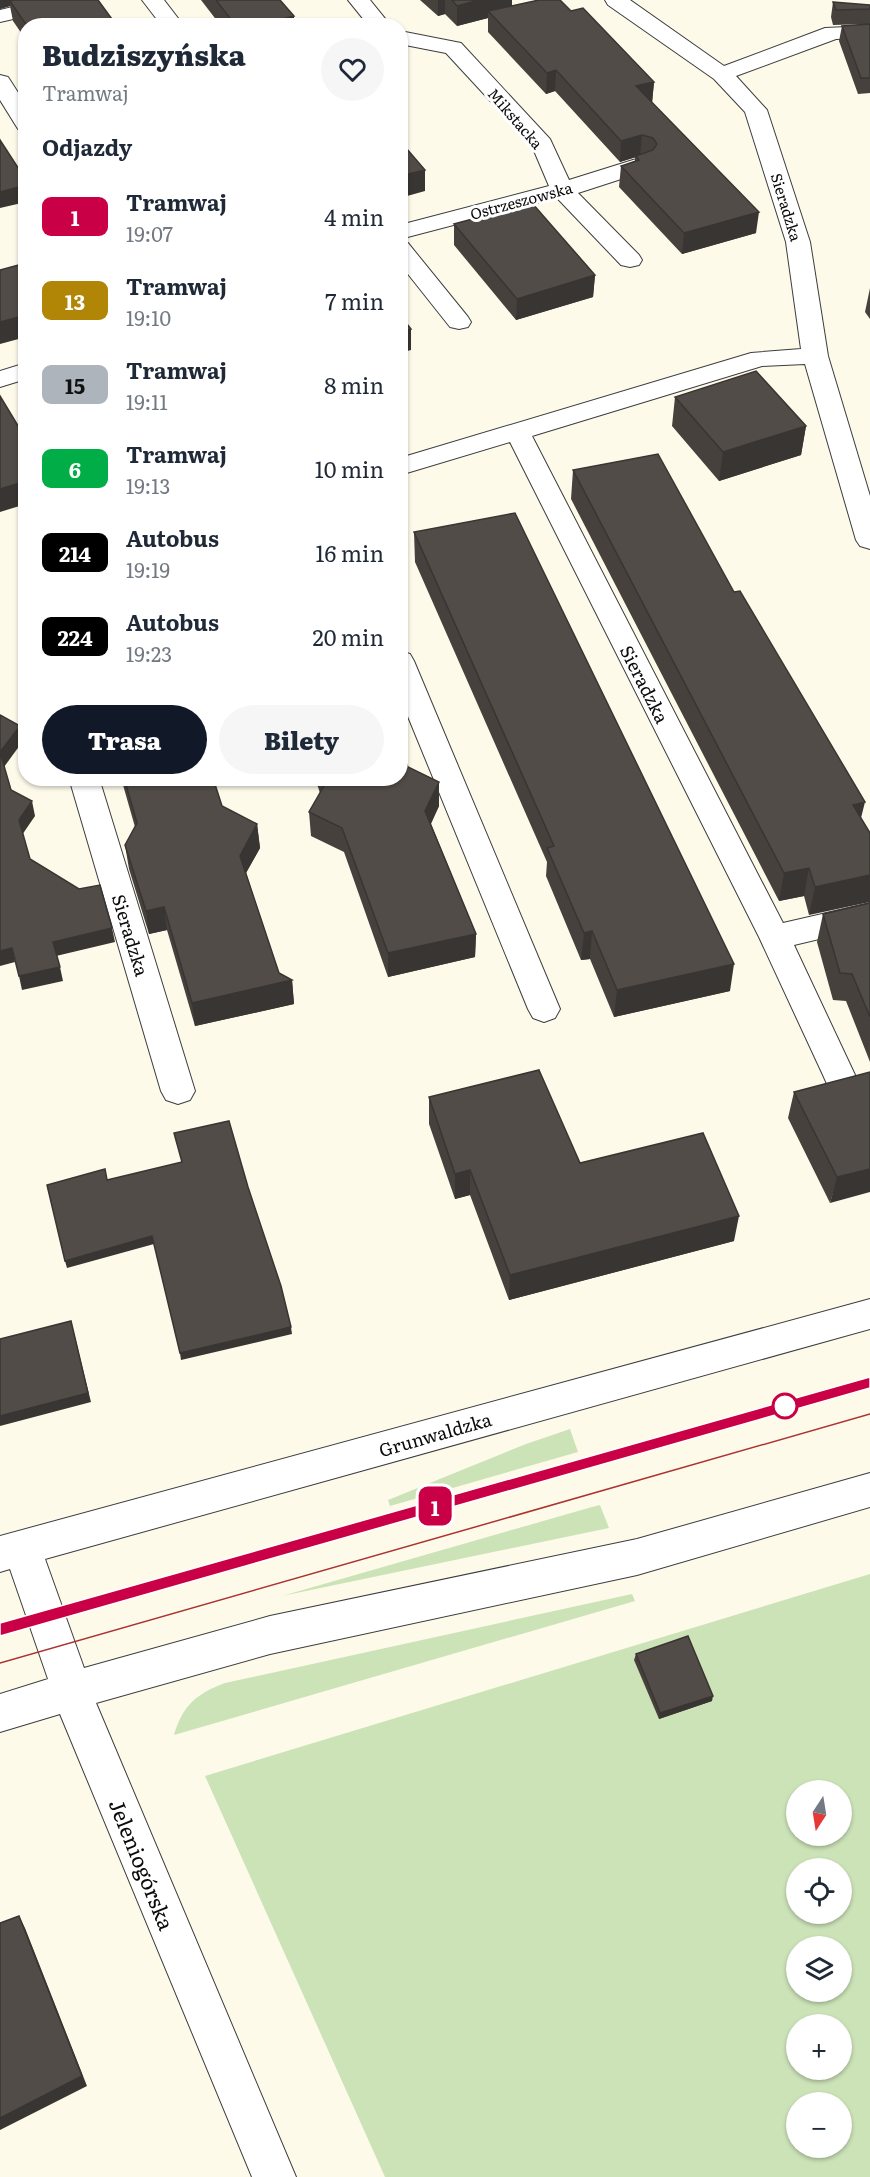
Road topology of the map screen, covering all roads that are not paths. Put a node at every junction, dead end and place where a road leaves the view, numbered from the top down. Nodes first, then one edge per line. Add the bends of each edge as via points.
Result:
1 (68, 0) edge
2 (153, 0) edge
3 (359, 0) edge
4 (616, 0) edge
5 (0, 16) edge
6 (168, 18) edge
7 (374, 18) edge
8 (870, 32) edge
9 (408, 39) edge
10 (722, 74) junction
11 (0, 82) edge
12 (18, 111) edge
13 (641, 165) edge
14 (562, 190) junction
15 (408, 230) edge
16 (408, 258) edge
17 (630, 260) dead end
18 (459, 322) dead end
19 (815, 356) junction
20 (18, 373) edge
21 (0, 379) edge
22 (517, 431) junction
23 (408, 465) edge
24 (870, 540) edge
25 (408, 680) edge
26 (86, 786) edge
27 (870, 915) edge
28 (775, 937) junction
29 (544, 1009) dead end
30 (839, 1076) dead end
31 (178, 1091) dead end
32 (870, 1314) edge
33 (870, 1490) edge
34 (11, 1551) edge
35 (72, 1692) junction
36 (0, 1713) edge
37 (274, 2177) edge

1 - 5 street
2 - 6 street
3 - 7 street
4 - 10 street, Sieradzka
8 - 10 street via 833,33
9 - 14 street, Mikstacka via 453,48 542,144
10 - 19 street, Sieradzka via 756,110 798,242
11 - 12 street
13 - 14 street, Ostrzeszowska
14 - 15 street, Ostrzeszowska
14 - 17 street, Mikstacka
16 - 18 street
19 - 22 street via 760,358
19 - 24 street, Sieradzka
20 - 21 street
22 - 23 street
22 - 28 street, Sieradzka
25 - 29 street
26 - 31 street, Sieradzka
27 - 28 street
28 - 30 street, Sieradzka
32 - 34 street, Grunwaldzka
33 - 35 street via 606,1565 270,1635
34 - 35 street, Jeleniogórska
35 - 36 street
35 - 37 street, Jeleniogórska

